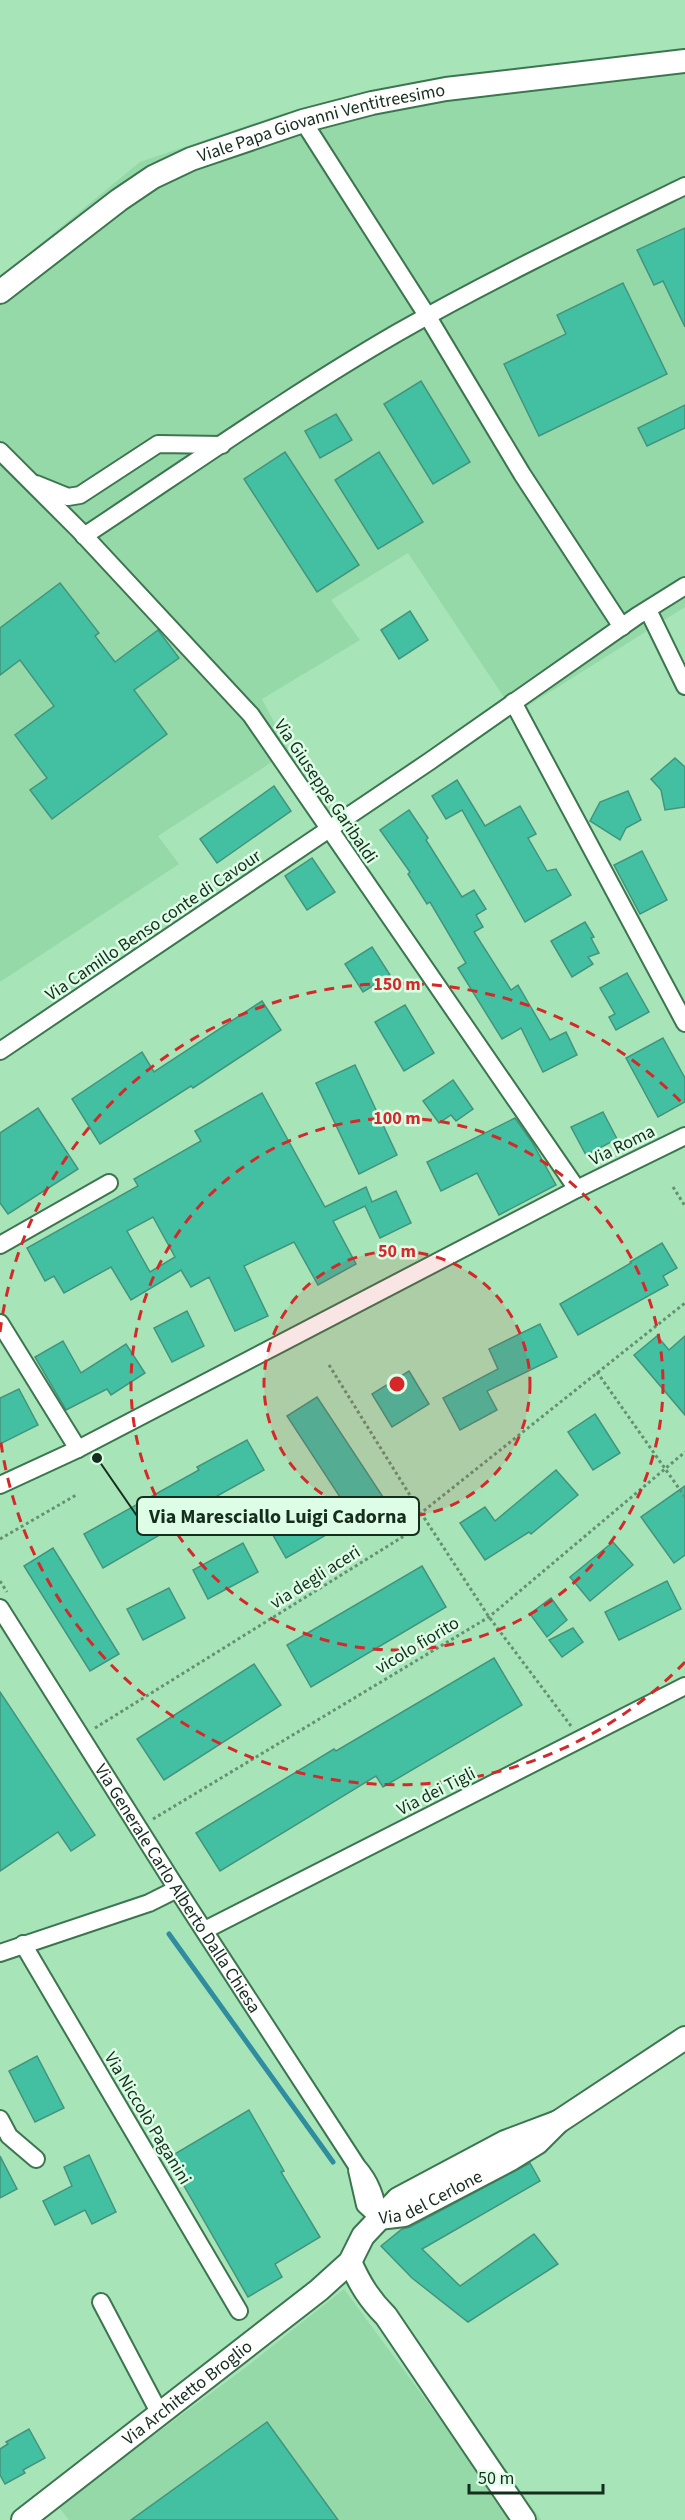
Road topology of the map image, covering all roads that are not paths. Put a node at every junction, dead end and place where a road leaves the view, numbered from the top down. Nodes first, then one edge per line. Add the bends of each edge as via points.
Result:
1 (685, 61) edge
2 (303, 121) junction
3 (685, 186) edge
4 (0, 292) edge
5 (428, 316) junction
6 (222, 445) junction
7 (0, 451) edge
8 (28, 481) junction
9 (84, 536) junction
10 (685, 586) edge
11 (648, 610) junction
12 (622, 627) junction
13 (685, 686) edge
14 (513, 702) junction
15 (328, 830) junction
16 (685, 1023) edge
17 (0, 1051) edge
18 (685, 1136) edge
19 (108, 1183) dead end
20 (577, 1189) junction
21 (0, 1245) edge
22 (0, 1323) edge
23 (78, 1449) junction
24 (0, 1485) edge
25 (0, 1608) edge
26 (685, 1686) edge
27 (177, 1889) junction
28 (205, 1930) junction
29 (23, 1944) junction
30 (0, 1953) edge
31 (685, 2038) edge
32 (0, 2120) edge
33 (36, 2159) dead end
34 (380, 2218) junction
35 (350, 2262) junction
36 (101, 2302) dead end
37 (240, 2311) dead end
38 (160, 2414) junction
39 (23, 2520) edge
40 (524, 2520) edge

1 - 2 street, Viale Papa Giovanni Ventitreesimo via 447,89
2 - 4 street, Viale Papa Giovanni Ventitreesimo via 191,159 153,177
2 - 5 street
3 - 5 street
5 - 6 street
5 - 12 street via 522,474
6 - 8 street via 158,444 80,495 68,497
6 - 9 street
7 - 8 street, Via Giuseppe Garibaldi
8 - 9 street, Via Giuseppe Garibaldi
9 - 15 street, Via Giuseppe Garibaldi via 251,716
10 - 11 street, Via Camillo Benso conte di Cavour
11 - 12 street, Via Camillo Benso conte di Cavour
11 - 13 street
12 - 14 street, Via Camillo Benso conte di Cavour
14 - 15 street, Via Camillo Benso conte di Cavour
14 - 16 street
15 - 17 street, Via Camillo Benso conte di Cavour
15 - 20 street, Via Giuseppe Garibaldi
18 - 20 street, Via Roma
19 - 21 street
20 - 23 street, Via Roma
22 - 23 street
23 - 24 street, Via Roma
25 - 27 street, Via Generale Carlo Alberto Dalla Chiesa
26 - 28 street, Via dei Tigli
27 - 28 street, Via Generale Carlo Alberto Dalla Chiesa
27 - 29 street via 149,1903
28 - 34 street, Via Generale Carlo Alberto Dalla Chiesa via 368,2178
29 - 30 street
29 - 37 street, Via Niccolò Paganini
31 - 34 street, Via del Cerlone via 558,2122 506,2142 398,2199
32 - 33 street via 9,2136
34 - 35 street via 363,2236
35 - 38 street, Via Architetto Broglio
35 - 40 street via 369,2300 386,2316
36 - 38 street
38 - 39 street, Via Architetto Broglio

